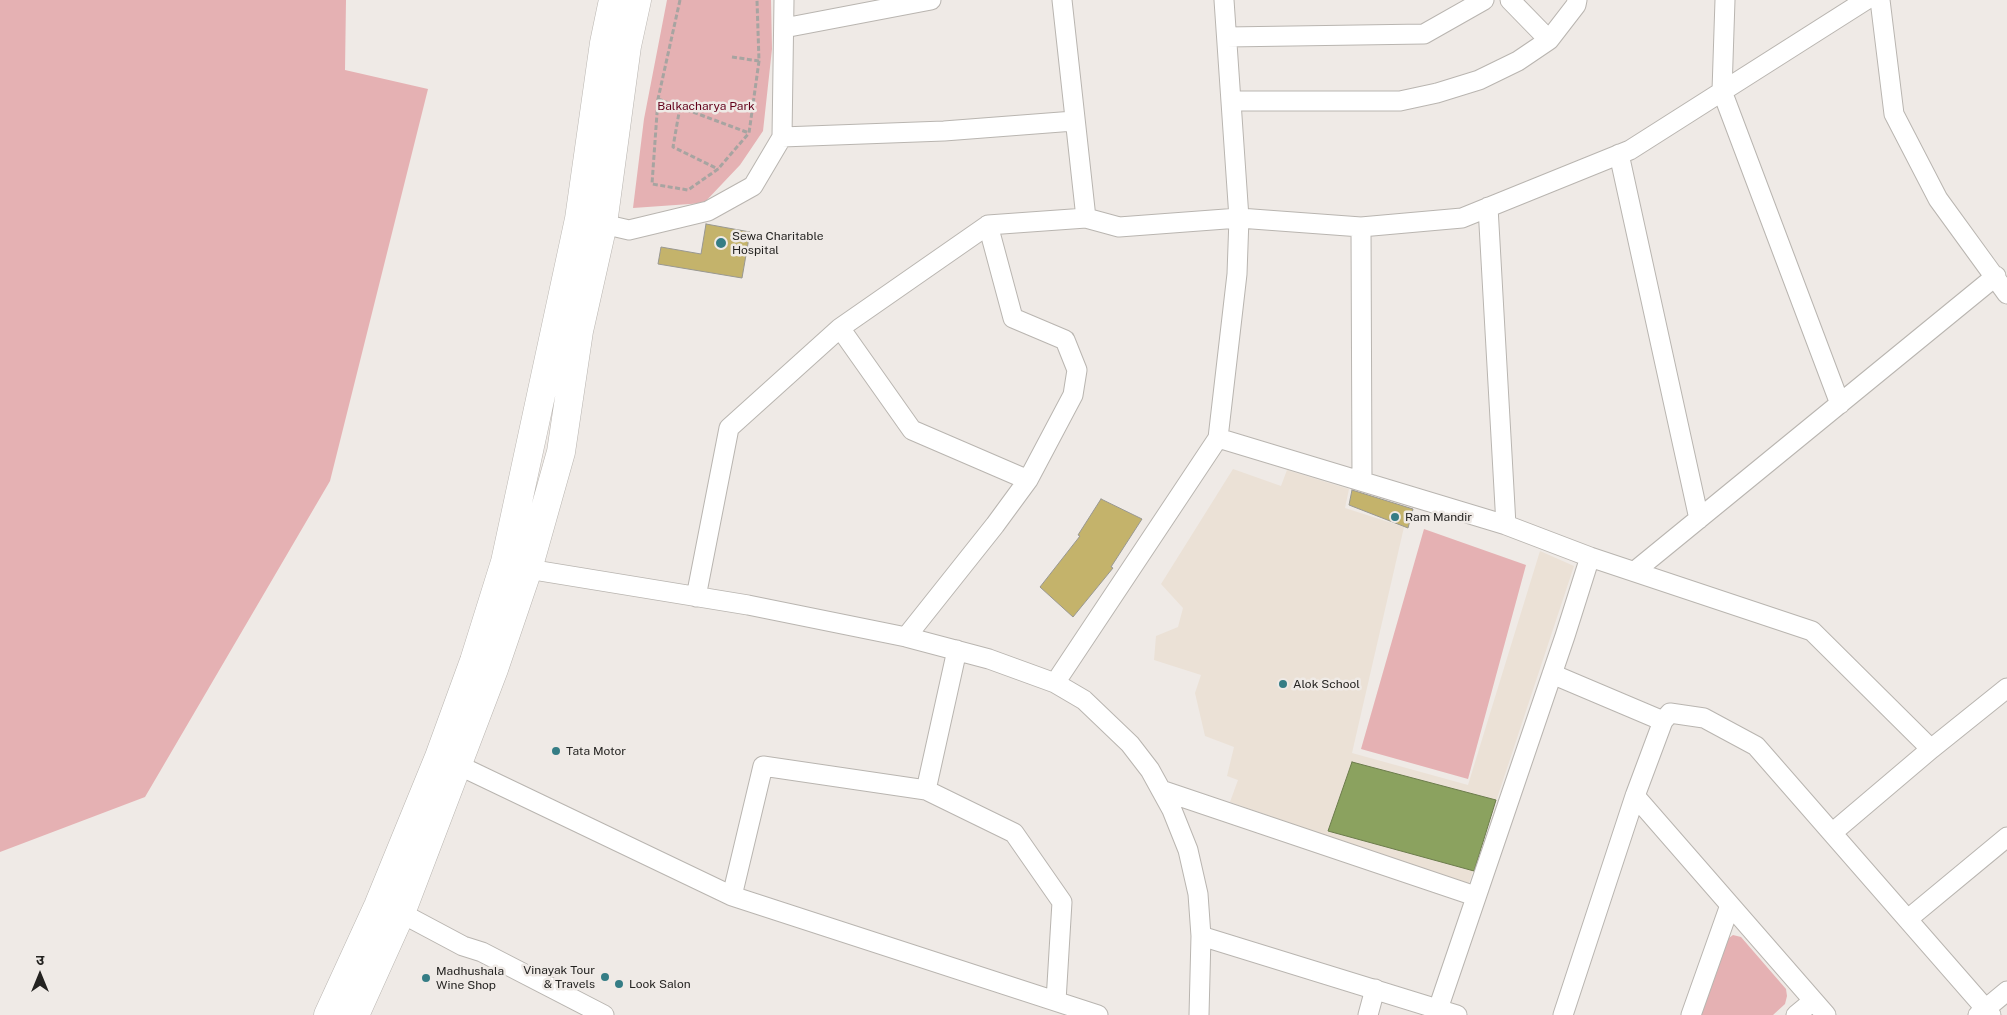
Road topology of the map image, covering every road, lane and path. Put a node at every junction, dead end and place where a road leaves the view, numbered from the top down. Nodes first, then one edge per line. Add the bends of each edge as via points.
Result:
1 (613, 0) edge
2 (637, 0) edge
3 (680, 0) edge
4 (757, 0) edge
5 (784, 0) edge
6 (931, 0) edge
7 (1062, 0) edge
8 (1224, 0) edge
9 (1484, 0) edge
10 (1510, 0) edge
11 (1577, 0) edge
12 (1725, 0) edge
13 (1866, 0) edge
14 (1880, 0) edge
15 (784, 28) junction
16 (1227, 37) junction
17 (1549, 40) junction
18 (732, 57) dead end
19 (759, 61) junction
20 (1722, 92) junction
21 (658, 99) junction
22 (1232, 101) junction
23 (680, 107) junction
24 (1074, 121) junction
25 (749, 133) junction
26 (782, 137) junction
27 (1619, 154) junction
28 (718, 169) junction
29 (1488, 207) junction
30 (1086, 218) junction
31 (1239, 218) junction
32 (603, 224) junction
33 (988, 224) junction
34 (1361, 227) junction
35 (1996, 276) junction
36 (2007, 294) edge
37 (840, 328) junction
38 (1840, 404) junction
39 (1218, 438) junction
40 (1028, 480) junction
41 (1362, 481) junction
42 (1699, 519) junction
43 (1506, 525) junction
44 (1590, 556) junction
45 (528, 569) junction
46 (1635, 572) junction
47 (696, 597) junction
48 (906, 637) junction
49 (957, 650) junction
50 (1552, 674) junction
51 (1055, 683) junction
52 (2007, 688) edge
53 (1663, 721) junction
54 (1931, 749) junction
55 (458, 765) junction
56 (926, 790) junction
57 (1162, 790) junction
58 (1635, 796) junction
59 (1832, 833) junction
60 (2007, 837) edge
61 (732, 896) junction
62 (1475, 896) junction
63 (1730, 905) junction
64 (401, 913) junction
65 (1908, 919) junction
66 (1201, 936) junction
67 (463, 946) junction
68 (1375, 989) junction
69 (2007, 991) edge
70 (1813, 1001) junction
71 (1056, 1002) junction
72 (1438, 1009) junction
73 (1985, 1013) edge
74 (328, 1015) edge
75 (355, 1015) edge
76 (576, 1015) edge
77 (604, 1015) edge
78 (1098, 1015) edge
79 (1200, 1015) edge
80 (1368, 1015) edge
81 (1457, 1015) edge
82 (1562, 1015) edge
83 (1691, 1015) edge
84 (1796, 1015) edge
85 (1826, 1015) edge

1 - 74 main road via 579,219 506,562 439,757 378,906
2 - 32 main road via 627,46
3 - 21 path
4 - 19 path
5 - 15 street
6 - 15 street
7 - 24 street
8 - 16 street
9 - 16 street via 1424,34
10 - 17 street
11 - 17 street via 1576,6
12 - 20 street
13 - 20 street
14 - 35 street via 1894,114 1938,199
15 - 26 street
16 - 22 street
17 - 22 street via 1518,61 1479,80 1400,101
18 - 19 path
19 - 25 path
20 - 27 street
20 - 38 street
21 - 23 path
21 - 28 path via 652,184 688,190
22 - 31 street
23 - 25 path
23 - 28 path via 673,147
24 - 26 street via 944,131
24 - 30 street
25 - 28 path
26 - 32 street via 754,186 708,211 629,230
27 - 29 street
27 - 42 street
29 - 34 street via 1462,218
29 - 43 street
30 - 31 street via 1119,227
30 - 33 street
31 - 34 street
31 - 39 street via 1237,274
32 - 45 main road via 579,331 561,452
33 - 37 street
33 - 40 street via 1013,318 1065,340 1077,370 1073,395
34 - 41 street
35 - 36 street
35 - 38 street
37 - 40 street via 912,430
37 - 47 street via 729,428
38 - 42 street
39 - 41 street
39 - 51 street
40 - 48 street
41 - 43 street
42 - 46 street
43 - 44 street
44 - 46 street
44 - 50 street
45 - 47 street
45 - 55 main road
46 - 54 street via 1812,630
47 - 48 street
48 - 49 street
49 - 51 street
49 - 56 street
50 - 53 street
50 - 62 street
51 - 57 street via 1084,700 1105,719 1130,744
52 - 54 street
53 - 58 street
53 - 59 street via 1670,713 1704,718 1756,746
54 - 59 street
55 - 61 street
55 - 64 main road
56 - 61 street via 763,766
56 - 71 street via 1014,833 1062,902
57 - 62 street
57 - 66 street via 1181,830 1194,873
58 - 63 street
58 - 82 street
59 - 65 street
60 - 65 street
61 - 71 street
62 - 72 street
63 - 70 street
63 - 83 street
64 - 67 street
64 - 75 main road
65 - 73 street
66 - 68 street
66 - 79 street
67 - 76 street via 476,962
67 - 77 street via 482,952
68 - 72 street
68 - 80 street
69 - 73 street
70 - 84 street
70 - 85 street
71 - 78 street
72 - 81 street

